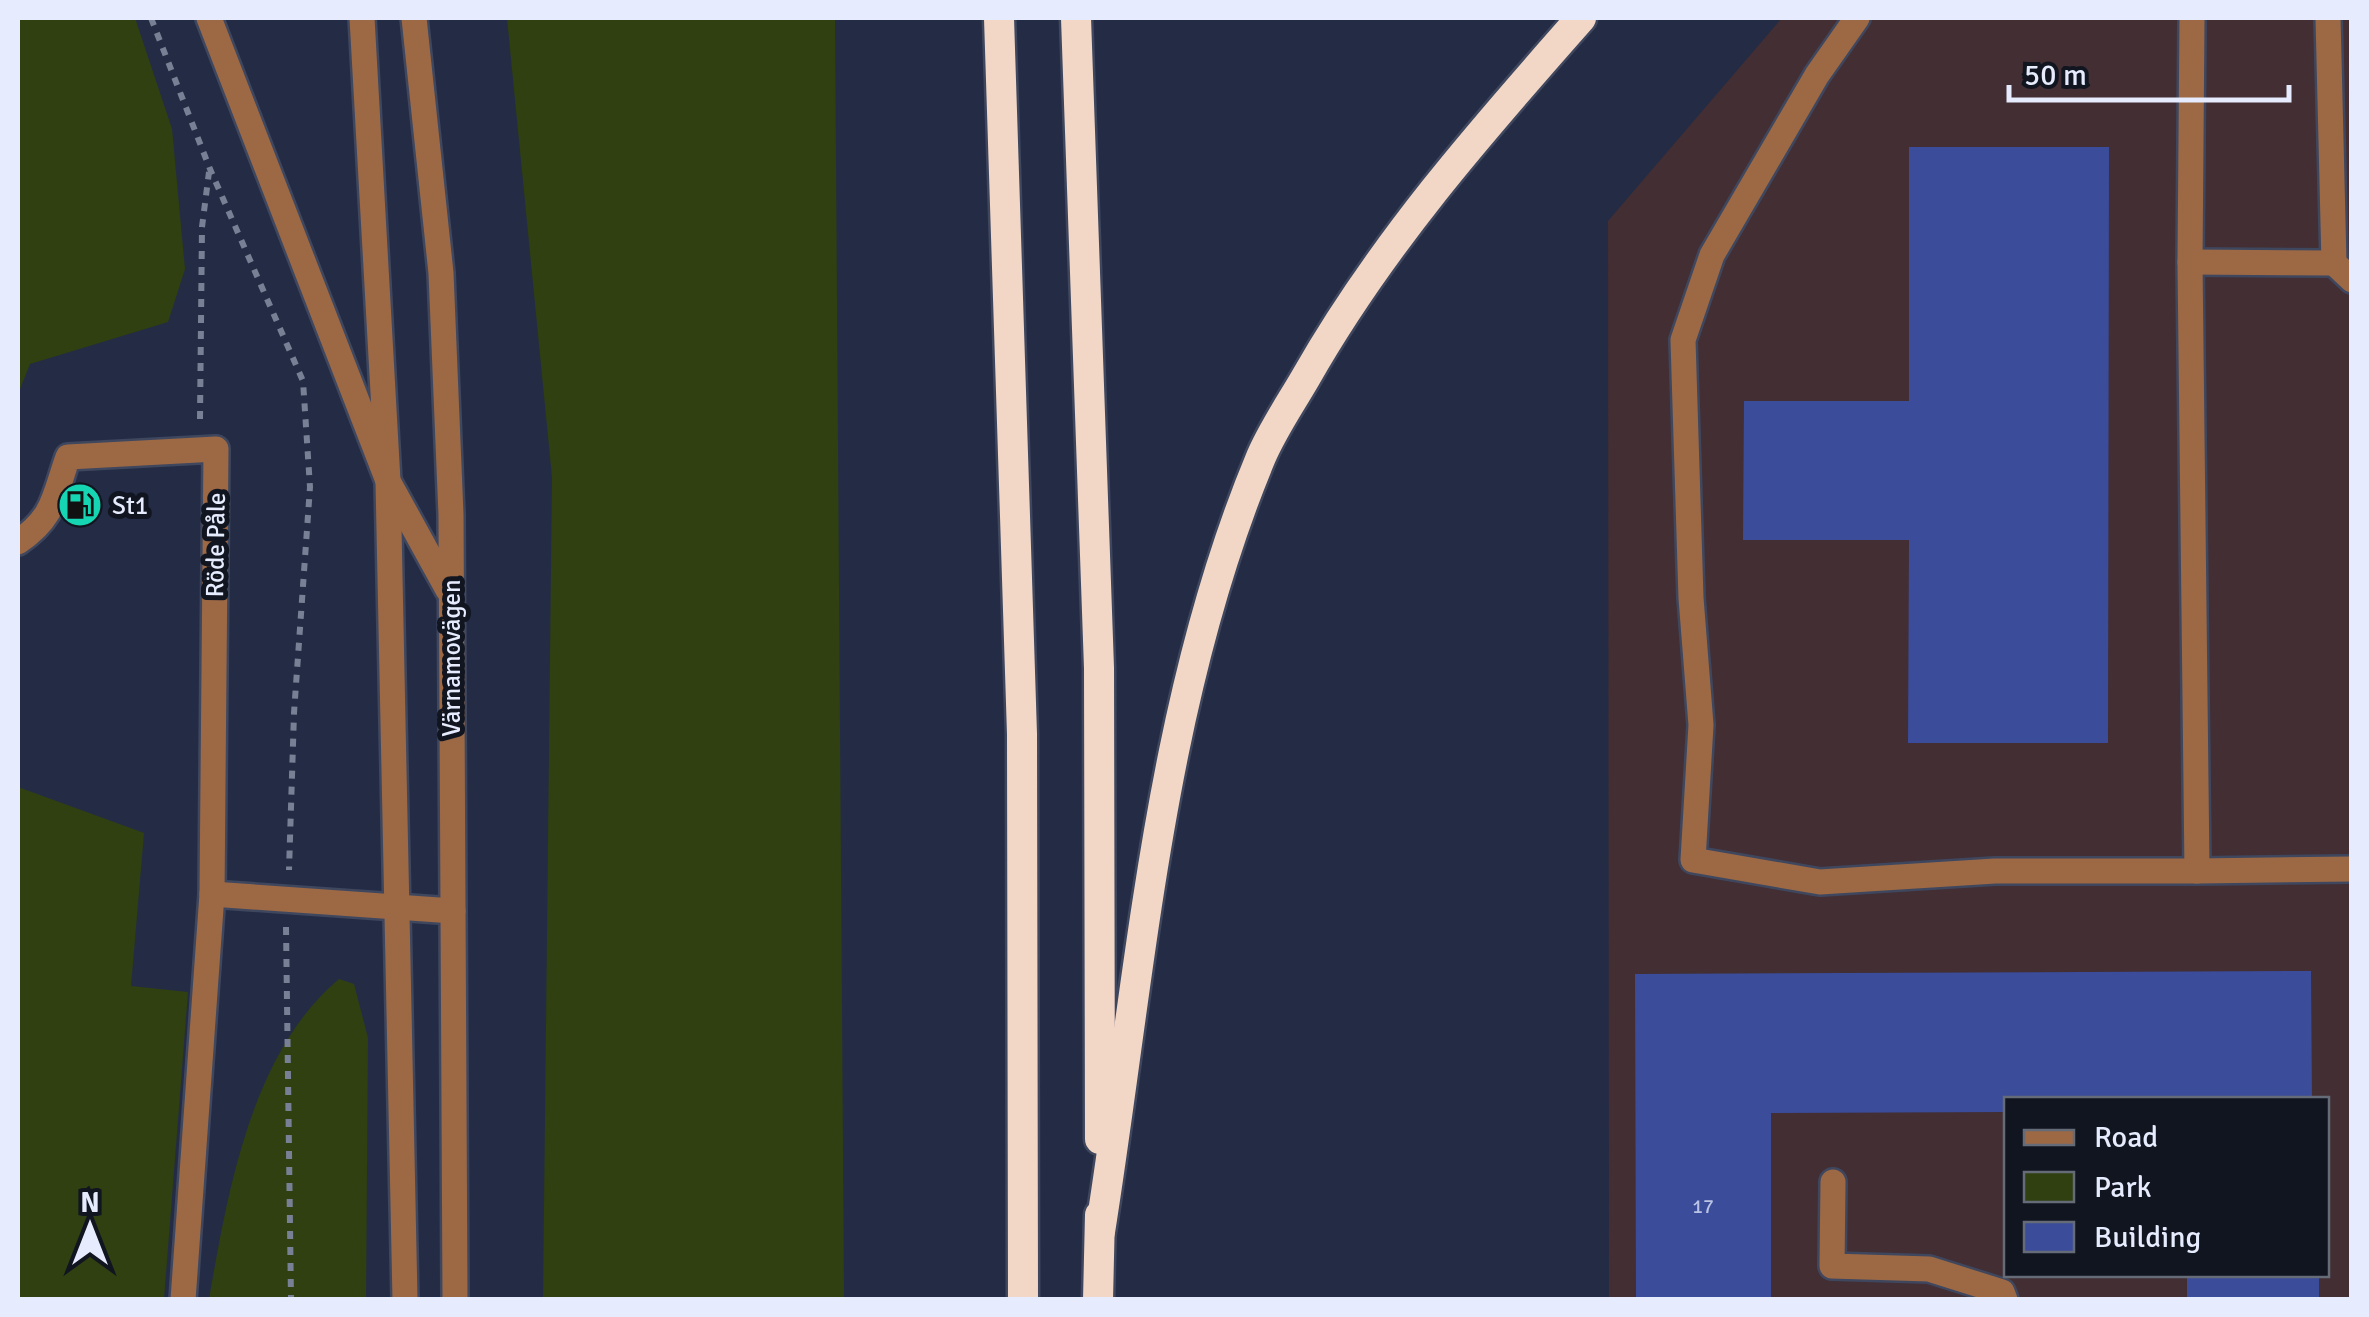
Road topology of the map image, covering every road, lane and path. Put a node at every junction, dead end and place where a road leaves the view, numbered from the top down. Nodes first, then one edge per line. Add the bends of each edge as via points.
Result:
1 (151, 18) edge
2 (209, 18) edge
3 (362, 18) edge
4 (414, 18) edge
5 (999, 18) edge
6 (1076, 18) edge
7 (1581, 18) edge
8 (1857, 18) edge
9 (2192, 18) edge
10 (2328, 18) edge
11 (210, 169) junction
12 (2190, 262) junction
13 (2343, 272) edge
14 (196, 450) junction
15 (388, 481) junction
16 (18, 542) edge
17 (450, 595) junction
18 (2352, 869) edge
19 (2197, 871) junction
20 (212, 894) junction
21 (287, 900) junction
22 (400, 905) junction
23 (453, 911) junction
24 (1833, 1182) dead end
25 (1100, 1232) junction
26 (183, 1300) edge
27 (291, 1300) edge
28 (405, 1300) edge
29 (455, 1300) edge
30 (1023, 1300) edge
31 (1098, 1300) edge
32 (2005, 1300) edge

1 - 11 path
2 - 15 street
3 - 15 street
4 - 17 street, Värnamovägen via 442,273
5 - 30 highway via 1022,734
6 - 25 highway via 1099,668
7 - 25 highway via 1397,237 1336,325 1262,454 1211,596 1180,730
8 - 19 street via 1712,255 1684,340 1701,725 1693,860 1820,882 1995,870
9 - 12 street
10 - 13 street
11 - 14 path via 202,228 203,384
11 - 21 path via 303,381 310,486
12 - 13 street
12 - 19 street
14 - 16 street via 68,457 54,504 39,528
14 - 20 street, Röde Påle via 216,448
15 - 17 street
15 - 22 street
17 - 23 street, Värnamovägen
18 - 19 street
20 - 21 street
20 - 26 street, Röde Påle
21 - 22 street
21 - 27 path
22 - 23 street
22 - 28 street
23 - 29 street, Värnamovägen
24 - 32 street via 1832,1266 1929,1269 2002,1292
25 - 31 highway

